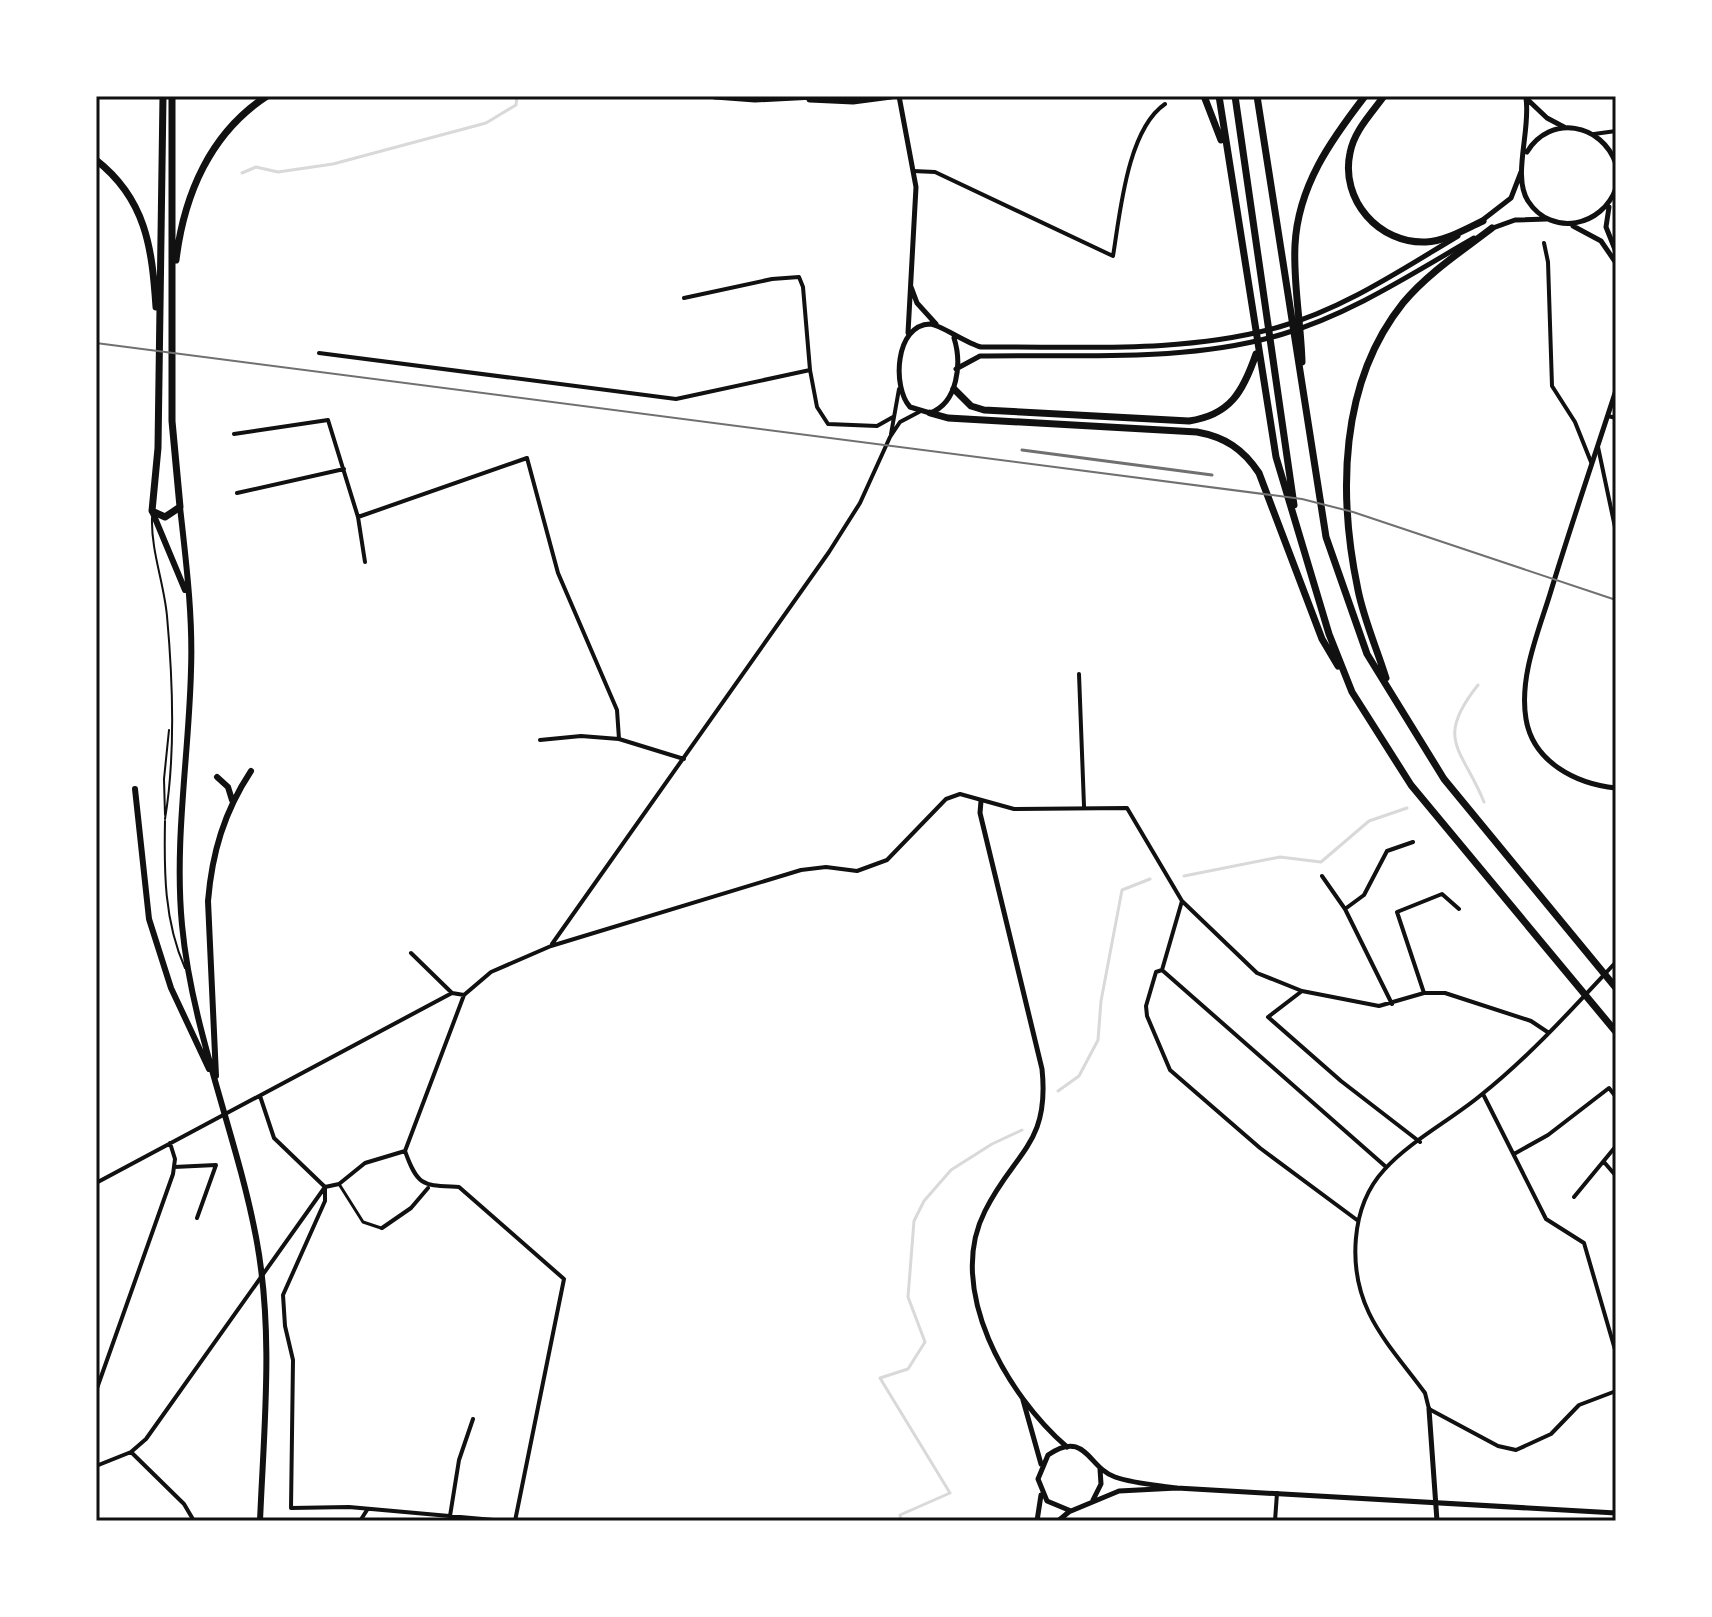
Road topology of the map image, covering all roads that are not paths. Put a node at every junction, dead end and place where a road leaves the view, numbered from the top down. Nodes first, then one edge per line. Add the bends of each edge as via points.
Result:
1 (267, 96) edge
2 (715, 96) edge
3 (814, 96) edge
4 (890, 96) edge
5 (899, 96) edge
6 (1204, 96) edge
7 (1219, 96) edge
8 (1235, 96) edge
9 (1257, 96) edge
10 (1365, 96) edge
11 (1384, 96) edge
12 (1525, 97) edge
13 (803, 98) junction
14 (167, 99) edge
15 (1165, 104) dead end
16 (1565, 127) junction
17 (1616, 131) edge
18 (1594, 134) junction
19 (1525, 156) junction
20 (96, 160) edge
21 (1616, 164) edge
22 (913, 171) junction
23 (1521, 172) junction
24 (1230, 177) junction
25 (1616, 188) edge
26 (1610, 202) junction
27 (1547, 219) junction
28 (1483, 221) junction
29 (1564, 224) junction
30 (1492, 228) junction
31 (1544, 243) dead end
32 (1616, 252) edge
33 (1616, 263) edge
34 (173, 282) junction
35 (909, 282) junction
36 (684, 298) dead end
37 (160, 323) junction
38 (937, 325) junction
39 (908, 334) junction
40 (954, 338) junction
41 (1216, 344) junction
42 (1257, 352) junction
43 (319, 353) dead end
44 (810, 370) junction
45 (955, 370) junction
46 (1303, 384) junction
47 (899, 389) junction
48 (954, 389) junction
49 (1616, 390) edge
50 (919, 412) junction
51 (930, 413) junction
52 (1608, 416) junction
53 (893, 417) junction
54 (1616, 418) edge
55 (234, 434) dead end
56 (890, 437) junction
57 (1598, 447) junction
58 (1592, 464) junction
59 (344, 469) junction
60 (237, 493) dead end
61 (180, 507) junction
62 (152, 511) junction
63 (358, 517) junction
64 (1616, 532) edge
65 (1303, 551) junction
66 (365, 562) dead end
67 (1079, 674) dead end
68 (1389, 688) junction
69 (1352, 692) junction
70 (170, 725) junction
71 (619, 739) junction
72 (540, 740) dead end
73 (684, 759) junction
74 (251, 771) dead end
75 (217, 777) dead end
76 (1616, 788) edge
77 (135, 789) dead end
78 (232, 800) junction
79 (981, 801) junction
80 (1084, 806) junction
81 (165, 819) junction
82 (1413, 842) dead end
83 (1322, 876) dead end
84 (1182, 901) junction
85 (1345, 909) junction
86 (1459, 909) dead end
87 (551, 946) junction
88 (411, 953) dead end
89 (1616, 962) edge
90 (1162, 970) junction
91 (190, 979) junction
92 (1616, 988) edge
93 (1302, 991) junction
94 (452, 993) junction
95 (1424, 993) junction
96 (464, 995) junction
97 (1392, 1004) junction
98 (1616, 1032) edge
99 (1549, 1033) junction
100 (216, 1084) junction
101 (1483, 1094) junction
102 (260, 1096) junction
103 (1616, 1097) edge
104 (1420, 1142) junction
105 (170, 1143) junction
106 (1616, 1146) edge
107 (405, 1151) junction
108 (1514, 1154) junction
109 (1604, 1162) junction
110 (174, 1167) junction
111 (1386, 1167) junction
112 (1616, 1176) edge
113 (96, 1183) edge
114 (339, 1184) junction
115 (325, 1187) junction
116 (429, 1188) junction
117 (1574, 1197) dead end
118 (197, 1218) dead end
119 (1357, 1220) junction
120 (382, 1228) joint
121 (1616, 1353) edge
122 (96, 1391) edge
123 (1616, 1391) edge
124 (1022, 1396) junction
125 (1429, 1409) junction
126 (473, 1419) dead end
127 (1067, 1447) junction
128 (131, 1452) junction
129 (1041, 1464) junction
130 (1099, 1465) junction
131 (96, 1466) edge
132 (1177, 1488) junction
133 (1277, 1493) junction
134 (1042, 1494) junction
135 (1092, 1501) junction
136 (367, 1510) junction
137 (1071, 1511) junction
138 (1616, 1513) edge
139 (450, 1516) junction
140 (194, 1521) edge
141 (260, 1521) edge
142 (360, 1521) edge
143 (505, 1521) edge
144 (515, 1521) edge
145 (1037, 1521) edge
146 (1058, 1521) edge
147 (1275, 1521) edge
148 (1437, 1521) edge

1 - 34 highway via 226,131 201,169 182,224
2 - 13 highway
3 - 13 highway
4 - 13 highway via 853,101
5 - 22 main road
6 - 24 highway via 1218,126
7 - 24 highway
8 - 65 highway
9 - 46 highway
10 - 46 highway via 1319,162 1298,221 1295,266
11 - 28 highway via 1357,132 1349,154 1351,190 1368,220 1396,238 1428,242
12 - 16 main road
12 - 19 main road
14 - 34 highway
14 - 37 highway
15 - 22 street via 1155,110 1130,168 1113,256 935,172
16 - 18 main road
16 - 19 main road via 1541,136
17 - 18 street
18 - 21 main road via 1605,142
19 - 23 main road
20 - 37 highway via 122,185 147,229
22 - 35 main road via 916,209
23 - 27 main road via 1527,199
23 - 28 main road via 1511,198
24 - 42 highway
25 - 26 main road
26 - 29 main road via 1590,220
26 - 32 main road via 1606,227
27 - 29 main road
27 - 30 main road via 1532,217
28 - 41 main road via 1332,307
29 - 33 main road via 1601,241
30 - 41 main road via 1328,317 1284,334
30 - 68 highway via 1403,303 1373,350 1354,407 1346,467 1348,525 1358,593
31 - 58 street via 1552,386 1575,422
34 - 61 highway via 172,403
35 - 38 main road via 917,303
35 - 39 main road
36 - 44 street via 799,277
37 - 62 highway
38 - 39 main road via 916,327
38 - 40 main road
39 - 47 main road
40 - 41 main road via 981,347
40 - 45 main road
41 - 45 main road via 980,356
42 - 48 highway via 1235,401 1216,415 1189,421 984,410 971,406
42 - 65 highway via 1276,457
43 - 44 street via 676,399
44 - 53 street via 817,407 828,424 877,426
45 - 48 main road
46 - 68 highway via 1326,537 1367,654
47 - 50 main road
47 - 53 street
48 - 51 main road via 948,402
49 - 52 main road
50 - 51 main road
50 - 56 street via 900,422
51 - 69 highway via 1197,432 1225,439 1259,473 1322,639
52 - 54 street
52 - 57 main road
53 - 56 street
55 - 59 street via 328,420
56 - 73 street via 829,552
57 - 58 main road
57 - 64 street
58 - 76 main road via 1532,649 1526,717 1534,741 1553,764 1581,780
59 - 60 street
59 - 63 street
61 - 62 highway via 168,517
61 - 91 highway via 191,648 179,862
62 - 70 lane via 167,613
62 - 91 highway via 186,598 188,673 176,887
63 - 66 street
63 - 71 street via 527,458 558,573 617,710
65 - 69 highway
67 - 80 street
68 - 92 highway via 1444,779
69 - 98 highway via 1411,785
70 - 81 lane
70 - 81 lane
71 - 72 street
71 - 73 street
73 - 87 street
74 - 78 highway
75 - 78 highway
77 - 100 highway via 153,931 171,988
78 - 100 highway via 212,859 208,901
79 - 80 street via 1014,809
79 - 87 street via 960,794 946,799 887,860 857,871 801,870
79 - 124 main road via 1044,1084 1038,1130 986,1208 971,1263 978,1316
80 - 84 street via 1127,808
81 - 91 lane via 166,895
82 - 85 street via 1387,851 1364,895
83 - 85 street
84 - 90 street
84 - 93 street via 1257,973
85 - 97 street
86 - 95 street via 1442,894 1397,912
87 - 96 street via 491,972
88 - 94 street
89 - 99 street
90 - 111 street
90 - 119 street via 1156,972 1146,1006 1170,1070 1260,1148
91 - 100 highway
93 - 97 street
93 - 104 street via 1268,1017
94 - 96 street
94 - 102 street
95 - 97 street
95 - 99 street via 1445,993 1531,1021
96 - 107 street
99 - 101 street
100 - 141 highway via 251,1213 264,1298
101 - 104 street
101 - 108 street
102 - 105 street
102 - 115 street via 274,1138
103 - 108 street via 1609,1088
104 - 111 street
105 - 110 street
105 - 113 street
106 - 109 street
107 - 114 street via 365,1163
107 - 116 street via 418,1180
108 - 121 street via 1546,1219 1584,1243
109 - 112 street
109 - 117 street
110 - 118 street via 216,1165
110 - 122 street
111 - 119 street via 1367,1192
114 - 115 street
114 - 120 street via 363,1222
115 - 128 street via 146,1439
115 - 136 street via 321,1213 283,1295 293,1360 291,1508
116 - 120 street
116 - 144 street via 459,1187 564,1279
119 - 125 street via 1359,1277 1369,1313 1425,1393
123 - 125 street via 1579,1405 1551,1434 1516,1450 1498,1446
124 - 127 main road
124 - 129 main road
125 - 148 main road
126 - 139 street via 459,1460
127 - 129 main road via 1056,1449
127 - 130 main road via 1086,1451
128 - 131 street
128 - 140 street via 184,1504
129 - 134 main road
130 - 132 main road via 1118,1478
130 - 135 main road via 1101,1484
132 - 133 main road
132 - 135 main road via 1119,1491
133 - 138 main road
133 - 147 street
134 - 137 main road via 1054,1507
134 - 145 main road
135 - 137 main road
136 - 139 street
136 - 142 street
137 - 146 main road
139 - 143 street

